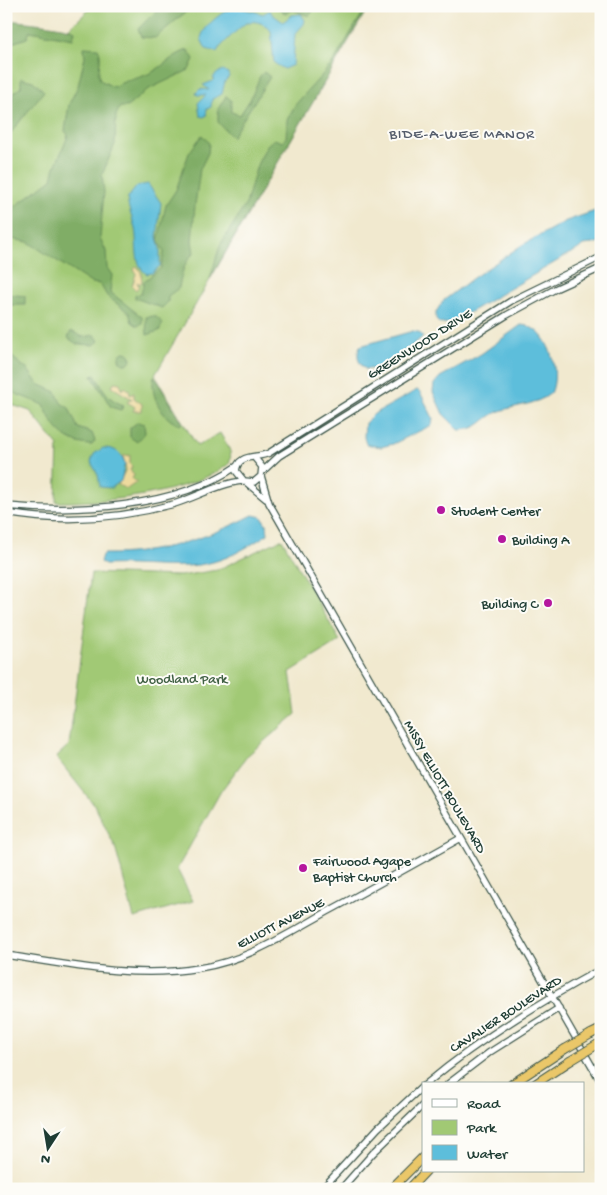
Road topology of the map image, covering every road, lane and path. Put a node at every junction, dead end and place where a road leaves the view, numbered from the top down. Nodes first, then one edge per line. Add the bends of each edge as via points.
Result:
1 (601, 257) edge
2 (601, 268) edge
3 (254, 457) junction
4 (237, 466) junction
5 (262, 474) junction
6 (245, 482) junction
7 (269, 503) junction
8 (6, 506) edge
9 (6, 513) edge
10 (460, 838) junction
11 (6, 955) edge
12 (601, 969) edge
13 (552, 997) junction
14 (559, 1008) junction
15 (601, 1029) edge
16 (599, 1043) edge
17 (429, 1082) edge
18 (451, 1082) edge
19 (515, 1082) edge
20 (537, 1082) edge
21 (601, 1082) edge
22 (422, 1087) edge
23 (422, 1106) edge
24 (422, 1158) edge
25 (425, 1172) edge
26 (322, 1189) edge
27 (341, 1189) edge
28 (391, 1189) edge
29 (409, 1189) edge

1 - 3 street, GREENWOOD DRIVE via 512,301 269,453
2 - 5 street, GREENWOOD DRIVE via 507,315 279,456
3 - 4 street via 242,458
3 - 5 street via 261,463
4 - 6 street via 237,475
4 - 8 street via 185,490 120,505 66,509
5 - 6 street via 254,482
5 - 7 street, MISSY ELLIOTT BOULEVARD
6 - 7 street, MISSY ELLIOTT BOULEVARD
6 - 9 street via 228,484 167,506 110,517 50,518
7 - 10 street, MISSY ELLIOTT BOULEVARD
10 - 11 street, ELLIOTT AVENUE via 287,935 221,964 177,971 131,971
10 - 13 street, MISSY ELLIOTT BOULEVARD
12 - 13 street, CAVALIER BOULEVARD
13 - 14 street, MISSY ELLIOTT BOULEVARD
13 - 17 street, CAVALIER BOULEVARD via 469,1050
14 - 18 street, CAVALIER BOULEVARD via 490,1052
14 - 21 street, MISSY ELLIOTT BOULEVARD
15 - 19 highway, bridge
16 - 20 highway, bridge
22 - 26 street via 378,1128
23 - 27 street
24 - 28 highway
25 - 29 highway

